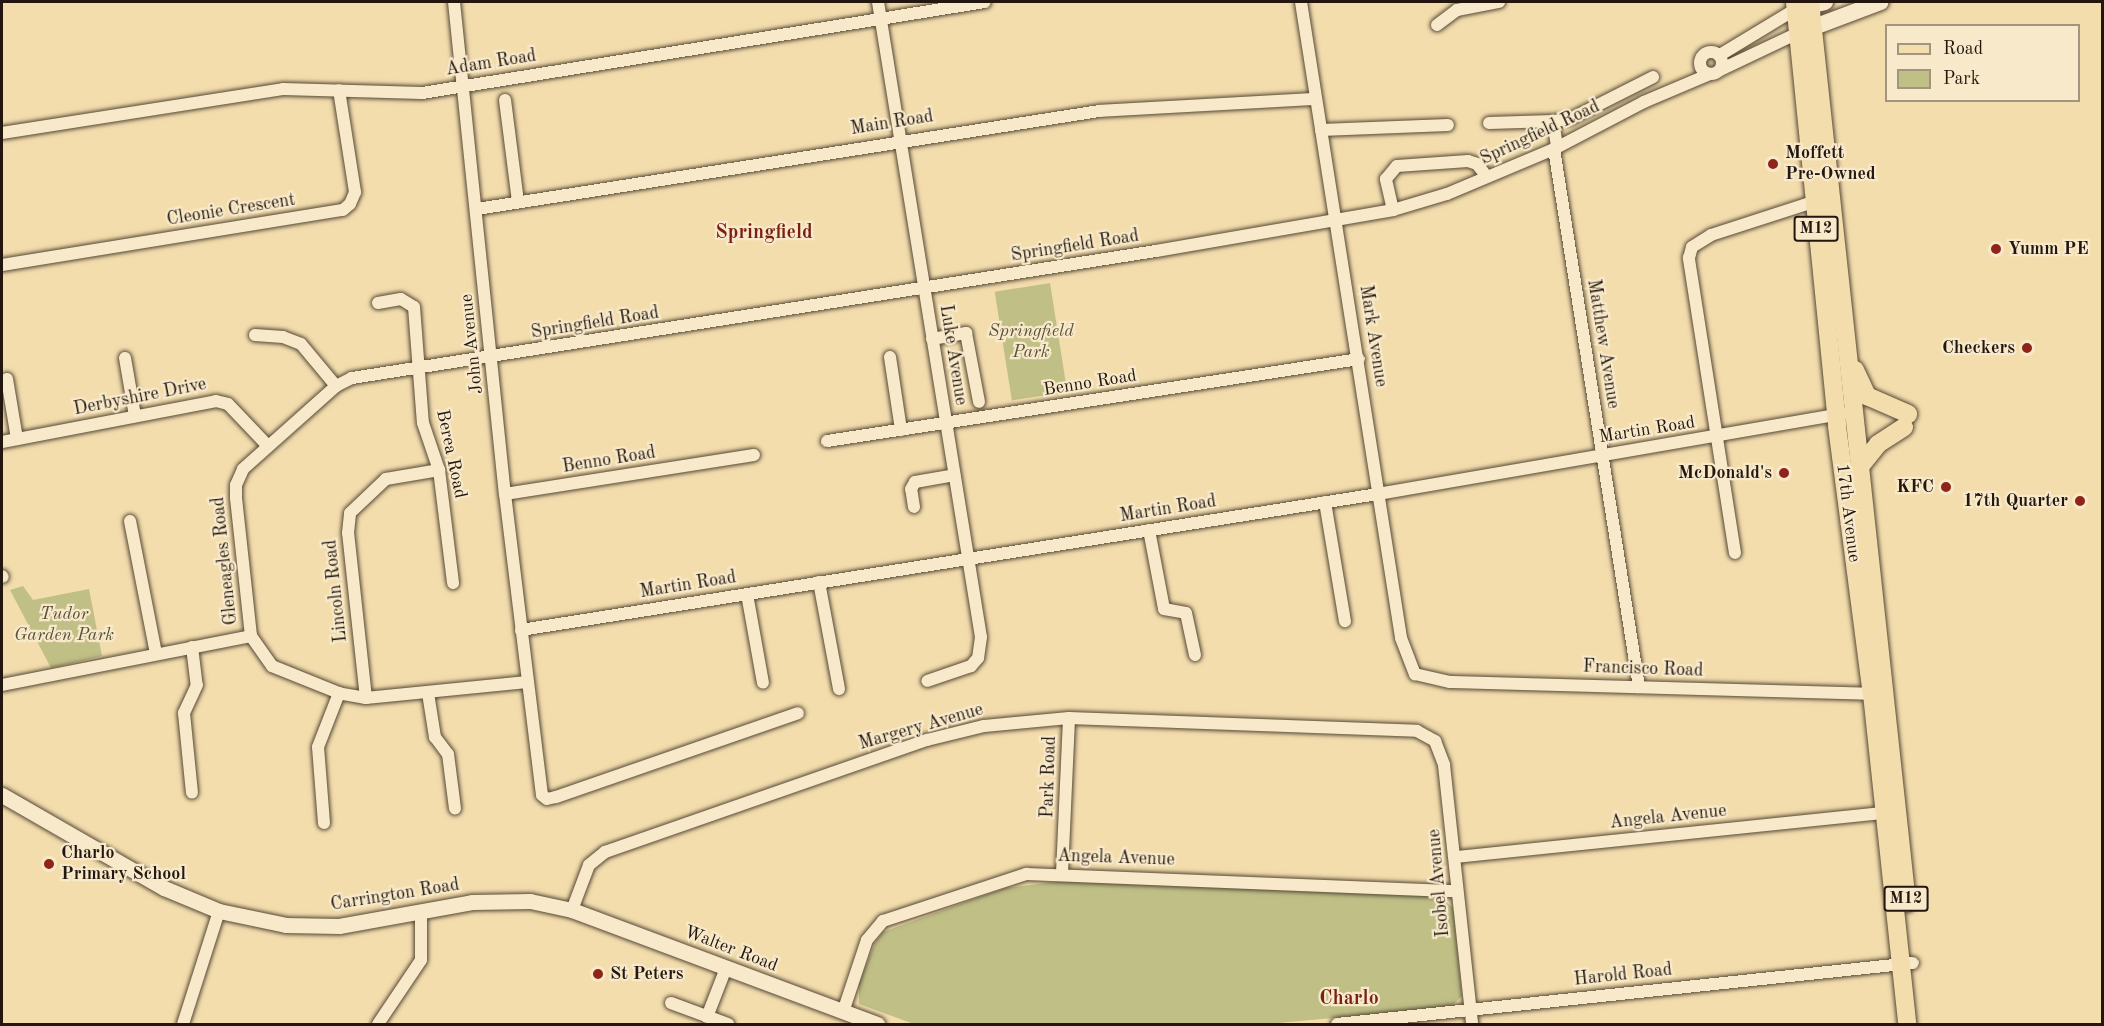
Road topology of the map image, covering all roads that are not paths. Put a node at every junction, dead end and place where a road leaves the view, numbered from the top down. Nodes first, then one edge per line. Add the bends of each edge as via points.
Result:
1 (454, 2) edge
2 (878, 2) edge
3 (985, 2) edge
4 (1301, 2) edge
5 (1499, 2) edge
6 (1881, 2) edge
7 (1807, 4) edge
8 (880, 19) junction
9 (1437, 25) dead end
10 (1807, 30) junction
11 (1720, 55) junction
12 (1700, 65) junction
13 (1715, 72) junction
14 (1653, 77) dead end
15 (463, 85) junction
16 (339, 90) junction
17 (1316, 99) junction
18 (505, 100) dead end
19 (1644, 102) junction
20 (1552, 121) junction
21 (1489, 123) dead end
22 (1448, 125) dead end
23 (1321, 130) junction
24 (2, 133) edge
25 (900, 142) junction
26 (1556, 148) junction
27 (1487, 177) junction
28 (518, 202) junction
29 (1813, 202) junction
30 (477, 209) junction
31 (1393, 210) junction
32 (1336, 222) junction
33 (2, 265) edge
34 (924, 288) junction
35 (378, 303) dead end
36 (255, 335) dead end
37 (1846, 336) junction
38 (932, 339) junction
39 (890, 357) dead end
40 (125, 358) dead end
41 (492, 358) junction
42 (1359, 359) junction
43 (419, 368) junction
44 (7, 379) dead end
45 (336, 386) junction
46 (979, 402) dead end
47 (135, 416) junction
48 (1840, 420) junction
49 (945, 423) junction
50 (901, 430) junction
51 (1716, 437) junction
52 (17, 439) junction
53 (827, 441) dead end
54 (2, 442) edge
55 (268, 446) junction
56 (754, 455) dead end
57 (1602, 455) junction
58 (1858, 469) junction
59 (439, 470) junction
60 (954, 475) junction
61 (505, 494) junction
62 (1378, 494) junction
63 (1326, 502) junction
64 (914, 507) dead end
65 (130, 521) dead end
66 (1149, 530) junction
67 (1735, 553) dead end
68 (967, 559) junction
69 (819, 582) junction
70 (453, 584) dead end
71 (747, 594) junction
72 (1345, 621) dead end
73 (521, 630) junction
74 (251, 636) junction
75 (192, 647) junction
76 (156, 653) junction
77 (1195, 655) dead end
78 (1415, 674) joint
79 (927, 681) dead end
80 (526, 682) junction
81 (763, 683) dead end
82 (2, 685) edge
83 (1639, 687) junction
84 (839, 689) dead end
85 (339, 693) junction
86 (428, 693) junction
87 (1872, 694) junction
88 (366, 698) junction
89 (798, 713) dead end
90 (1069, 717) junction
91 (1435, 741) joint
92 (192, 793) dead end
93 (2, 795) edge
94 (454, 809) dead end
95 (1884, 813) junction
96 (324, 823) dead end
97 (1456, 857) junction
98 (1062, 873) junction
99 (1456, 891) junction
100 (572, 910) junction
101 (219, 911) junction
102 (421, 913) junction
103 (1907, 963) junction
104 (726, 968) junction
105 (671, 1003) dead end
106 (1470, 1011) junction
107 (843, 1012) junction
108 (707, 1017) junction
109 (183, 1024) edge
110 (378, 1024) edge
111 (728, 1024) edge
112 (877, 1024) edge
113 (1336, 1024) edge
114 (1472, 1024) edge
115 (1907, 1024) edge
116 (1919, 1024) edge

1 - 15 street, John Avenue
2 - 8 street, Luke Avenue
3 - 8 street, Adam Road
4 - 17 street, Mark Avenue
5 - 9 street via 1457,10
6 - 10 main road
7 - 10 main road, 17th Avenue / M12
7 - 11 street
8 - 15 street, Adam Road
8 - 25 street, Luke Avenue
10 - 13 street, Springfield Road
10 - 29 main road, 17th Avenue / M12
10 - 37 main road, M12
11 - 12 street, Springfield Road via 1706,53
11 - 13 street
12 - 13 street
12 - 19 street, Springfield Road
13 - 19 street, Springfield Road
14 - 20 street via 1570,119
15 - 16 street, Adam Road via 403,94
15 - 30 street, John Avenue
16 - 24 street, Adam Road via 283,89
16 - 33 street, Cleonie Crescent via 355,192 343,210
17 - 23 street, Mark Avenue
17 - 25 street, Main Road via 1136,107
18 - 28 street
19 - 26 street, Springfield Road
20 - 21 street
20 - 26 street, Matthew Avenue
22 - 23 street
23 - 32 street, Mark Avenue
25 - 28 street, Main Road
25 - 34 street, Luke Avenue
26 - 27 street, Springfield Road
26 - 57 street, Matthew Avenue
27 - 31 street, Springfield Road
27 - 31 street via 1477,164 1468,161 1397,166 1386,179
28 - 30 street, Main Road
29 - 48 main road, 17th Avenue / M12
29 - 51 street via 1711,235 1692,247 1688,270
30 - 41 street, John Avenue
31 - 32 street, Springfield Road
32 - 34 street, Springfield Road
32 - 42 street, Mark Avenue
34 - 38 street, Luke Avenue
34 - 41 street, Springfield Road
35 - 43 street, Berea Road via 401,299 412,303
36 - 45 street via 284,337 301,344
37 - 48 main road, M12
37 - 58 main road via 1867,396 1906,421 1878,444
38 - 46 street via 966,333
38 - 49 street, Luke Avenue
39 - 50 street
40 - 47 street
41 - 43 street, Gleneagles Road
41 - 61 street, John Avenue
42 - 49 street, Benno Road
42 - 62 street, Mark Avenue
43 - 45 street, Gleneagles Road via 352,378
43 - 59 street, Berea Road via 425,431
44 - 52 street
45 - 55 street, Gleneagles Road
47 - 52 street, Derbyshire Drive
47 - 55 street, Derbyshire Drive via 220,401
48 - 51 street, Martin Road
48 - 58 main road, M12
48 - 87 main road, 17th Avenue / M12
49 - 50 street, Benno Road
49 - 60 street, Luke Avenue
50 - 53 street, Benno Road
51 - 57 street, Martin Road
51 - 67 street
52 - 54 street, Derbyshire Drive
55 - 74 street, Gleneagles Road via 243,469 236,485
56 - 61 street, Benno Road
57 - 62 street, Martin Road
57 - 83 street, Matthew Avenue
58 - 103 main road, 17th Avenue / M12 via 1887,720
59 - 70 street, Berea Road
59 - 88 street, Lincoln Road via 386,479 355,505 348,521
60 - 64 street via 915,482 911,489
60 - 68 street, Luke Avenue
61 - 73 street, John Avenue
62 - 63 street, Martin Road
62 - 78 street, Mark Avenue via 1401,638
63 - 66 street, Martin Road
63 - 72 street
65 - 76 street
66 - 68 street, Martin Road
66 - 77 street via 1164,609 1186,613
68 - 69 street, Martin Road
68 - 79 street, Luke Avenue via 981,637 978,658 961,672
69 - 71 street, Martin Road
69 - 84 street
71 - 73 street, Martin Road
71 - 81 street
73 - 80 street, John Avenue
74 - 75 street
74 - 85 street, Gleneagles Road via 272,666
75 - 76 street
75 - 92 street via 197,685 184,713
76 - 82 street
78 - 83 street, Francisco Road via 1441,681
80 - 86 street, Gleneagles Road
80 - 89 street, John Avenue via 541,791 547,799
83 - 87 street, Francisco Road
85 - 88 street, Gleneagles Road
85 - 96 street via 318,747
86 - 88 street, Gleneagles Road
86 - 94 street via 435,737 448,754
87 - 95 main road, 17th Avenue / M12
90 - 91 street, Margery Avenue via 1381,728 1417,731
90 - 98 street, Park Road
90 - 100 street, Margery Avenue via 984,726 927,740 605,852 589,865
91 - 97 street, Isobel Avenue via 1444,765
93 - 101 street, Carrington Road via 164,888
95 - 97 street, Angela Avenue
95 - 103 main road, 17th Avenue / M12
97 - 99 street, Isobel Avenue
98 - 99 street, Angela Avenue
98 - 107 street, Angela Avenue via 1005,879 883,921 867,940
99 - 106 street, Isobel Avenue
100 - 102 street, Carrington Road via 512,899
100 - 104 street, Walter Road
101 - 102 street, Carrington Road via 308,926 339,926
101 - 109 street
102 - 110 street via 421,960
103 - 106 street, Harold Road
103 - 115 main road, 17th Avenue / M12
103 - 116 main road, 17th Avenue / M12
104 - 107 street, Walter Road
104 - 108 street
105 - 108 street
106 - 113 street, Harold Road
106 - 114 street, Isobel Avenue
107 - 112 street, Walter Road
108 - 111 street

